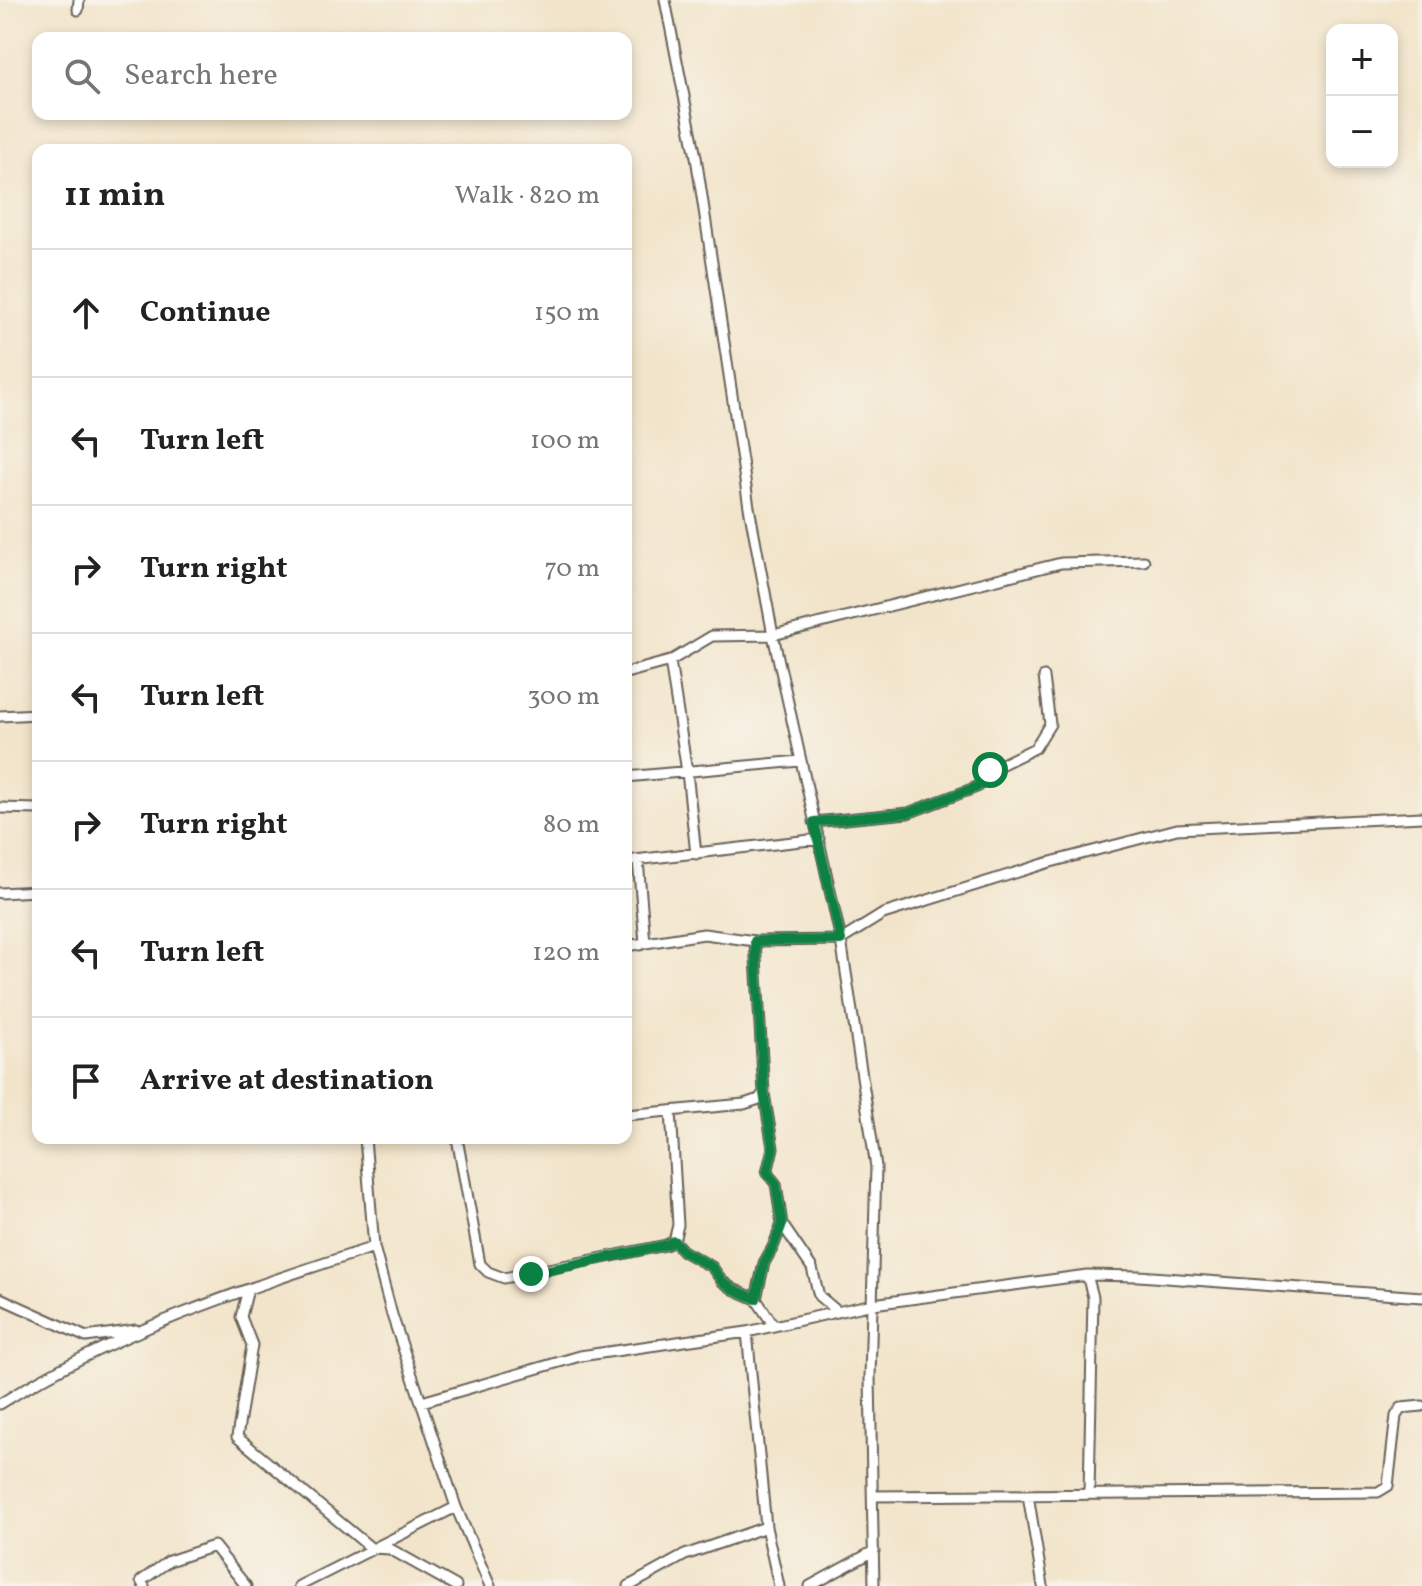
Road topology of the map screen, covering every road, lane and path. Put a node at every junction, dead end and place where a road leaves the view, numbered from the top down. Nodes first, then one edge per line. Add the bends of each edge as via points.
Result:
1 (665, 0) edge
2 (1144, 561) dead end
3 (773, 635) junction
4 (670, 661) junction
5 (632, 671) edge
6 (1044, 677) dead end
7 (32, 714) edge
8 (0, 716) edge
9 (800, 761) junction
10 (687, 772) junction
11 (632, 777) edge
12 (0, 808) edge
13 (32, 809) edge
14 (1422, 817) edge
15 (814, 822) junction
16 (819, 839) junction
17 (696, 854) junction
18 (632, 860) edge
19 (638, 860) junction
20 (32, 891) edge
21 (0, 893) edge
22 (841, 940) junction
23 (755, 941) junction
24 (645, 943) junction
25 (632, 946) edge
26 (764, 1093) junction
27 (671, 1111) junction
28 (632, 1114) edge
29 (365, 1144) edge
30 (458, 1144) edge
31 (782, 1224) junction
32 (674, 1241) junction
33 (374, 1247) junction
34 (1087, 1275) junction
35 (248, 1289) junction
36 (1422, 1297) edge
37 (0, 1298) edge
38 (756, 1299) junction
39 (873, 1304) junction
40 (838, 1312) junction
41 (774, 1326) junction
42 (149, 1328) junction
43 (747, 1332) junction
44 (422, 1402) junction
45 (0, 1404) edge
46 (1422, 1406) edge
47 (1089, 1494) junction
48 (1028, 1495) junction
49 (873, 1496) junction
50 (456, 1507) junction
51 (766, 1527) junction
52 (371, 1548) junction
53 (874, 1551) junction
54 (140, 1584) edge
55 (246, 1586) edge
56 (299, 1586) edge
57 (456, 1586) edge
58 (490, 1586) edge
59 (629, 1586) edge
60 (779, 1586) edge
61 (810, 1586) edge
62 (874, 1586) edge
63 (1043, 1586) edge

1 - 3 street via 696,157
2 - 3 street via 1061,563
3 - 4 street via 712,636
3 - 9 street
4 - 5 street
4 - 10 street
6 - 15 street via 1050,724 1035,748 990,770 977,787 908,813
7 - 8 street
9 - 10 street
9 - 15 street
10 - 11 street
10 - 17 street
12 - 13 street
14 - 22 street via 1177,829 883,914
15 - 16 street
16 - 17 street
16 - 22 street
17 - 19 street
18 - 19 street
19 - 24 street
20 - 21 street
22 - 23 street
22 - 39 street via 876,1167
23 - 24 street via 704,934
23 - 26 street
24 - 25 street
26 - 27 street via 744,1104
26 - 31 street via 773,1148 767,1173 776,1184
27 - 28 street
27 - 32 street via 678,1225
29 - 33 street
30 - 32 street via 480,1264 496,1276 531,1274
31 - 38 street via 764,1263
31 - 40 street via 812,1268 819,1296
32 - 38 street via 733,1289
33 - 35 street
33 - 44 street
34 - 36 street
34 - 39 street
34 - 47 street via 1093,1297
35 - 42 street
35 - 52 street via 241,1317 252,1345 237,1437
37 - 42 street via 86,1337
38 - 41 street
39 - 40 street
39 - 49 street
40 - 41 street
41 - 43 street
42 - 45 street via 49,1373
43 - 44 street via 580,1356
43 - 51 street
44 - 50 street
46 - 47 street via 1401,1408 1396,1416 1388,1486 1378,1492
47 - 48 street
48 - 49 street
48 - 63 street
49 - 53 street
50 - 52 street
50 - 58 street
51 - 59 street via 685,1555
51 - 60 street
52 - 56 street
52 - 57 street via 390,1549
53 - 61 street
53 - 62 street
54 - 55 street via 169,1561 214,1546

